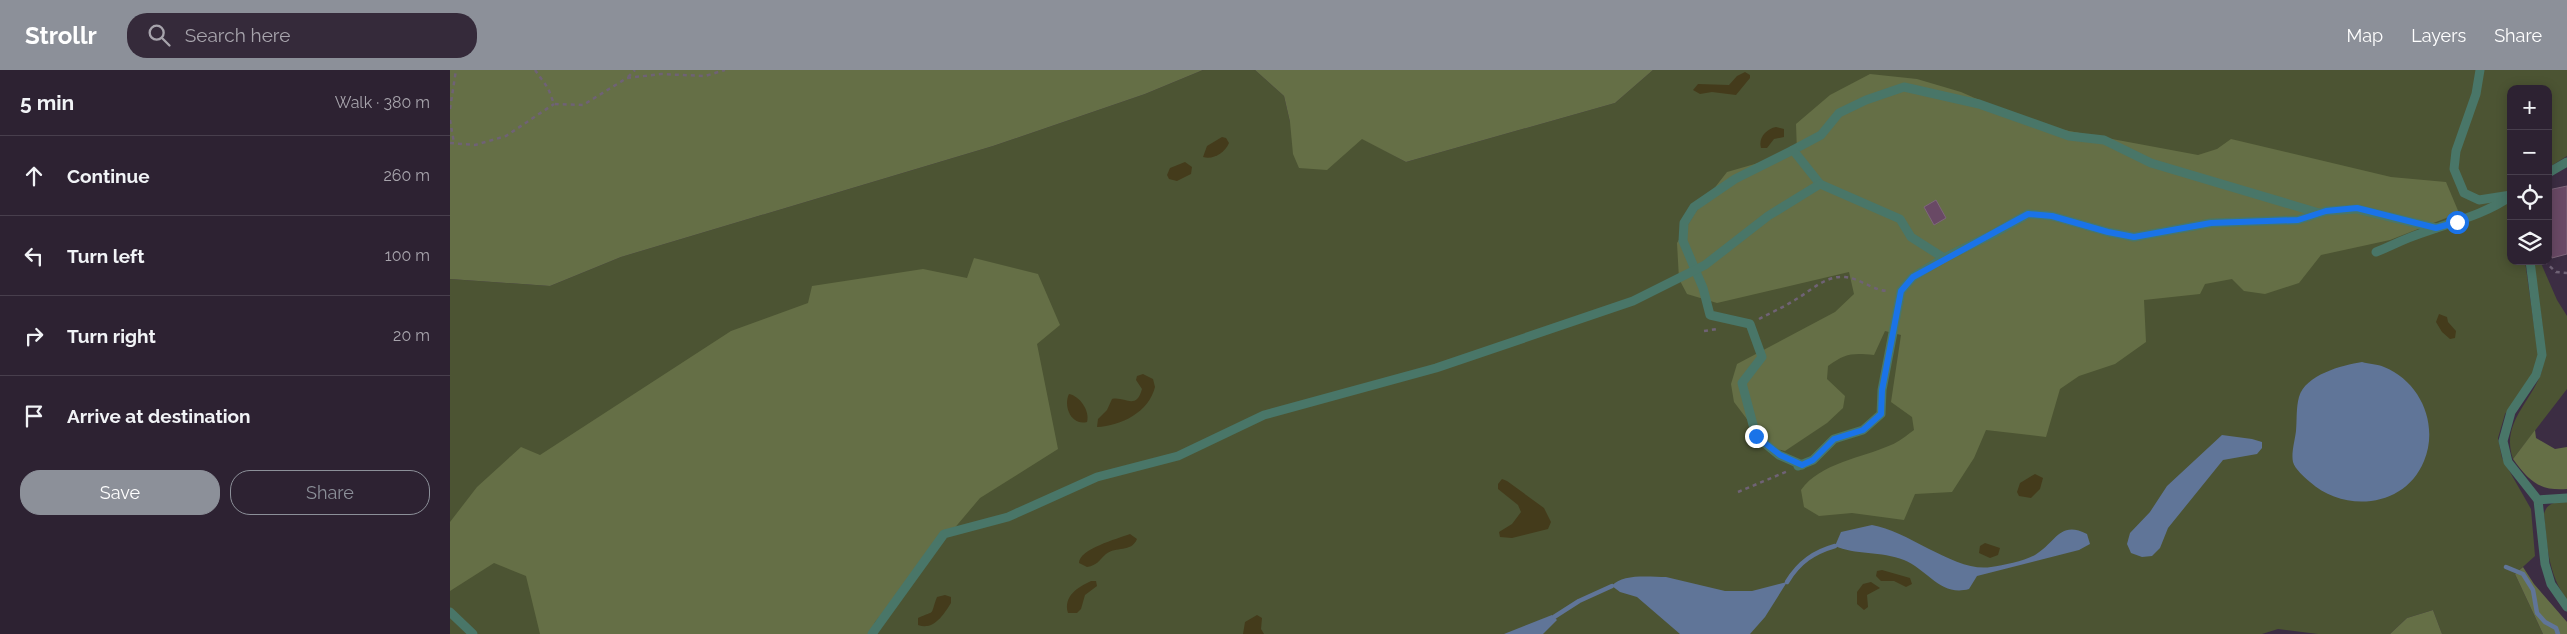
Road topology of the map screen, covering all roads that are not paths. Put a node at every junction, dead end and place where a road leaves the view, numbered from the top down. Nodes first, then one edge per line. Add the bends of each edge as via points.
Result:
1 (2480, 70) edge
2 (1793, 150) junction
3 (2567, 162) edge
4 (2552, 171) edge
5 (1820, 184) junction
6 (2507, 196) edge
7 (2507, 197) edge
8 (2319, 214) junction
9 (2436, 228) junction
10 (2376, 252) dead end
11 (1944, 258) junction
12 (2531, 265) edge
13 (1695, 270) junction
14 (2567, 498) edge
15 (2538, 500) junction
16 (2567, 607) edge
17 (450, 612) edge
18 (473, 634) edge
19 (872, 634) edge

1 - 6 lane via 2476,94 2456,151 2454,169 2464,193 2479,200
2 - 5 lane
2 - 8 lane via 1821,134 1839,113 1904,87 1979,104 2069,136 2104,140 2151,163
2 - 13 lane via 1735,179 1694,207 1684,223 1683,241
3 - 4 lane
5 - 11 lane via 1900,219 1911,237
5 - 13 lane via 1768,216
7 - 9 lane via 2483,211
8 - 9 lane via 2357,208
8 - 11 lane via 2298,220 2211,223 2134,237 2052,216 2028,214
9 - 10 lane
11 - 13 lane via 1913,277 1901,291 1882,390 1881,414 1863,430 1834,439 1813,460 1799,466 1756,436 1742,383 1762,357 1750,324 1710,315
12 - 15 lane via 2542,355 2536,374 2511,412 2503,441 2508,462
13 - 19 lane via 1633,301 1436,368 1264,415 1178,456 1097,477 1008,517 944,534
14 - 15 lane
15 - 16 lane via 2545,564 2551,584
17 - 18 lane

